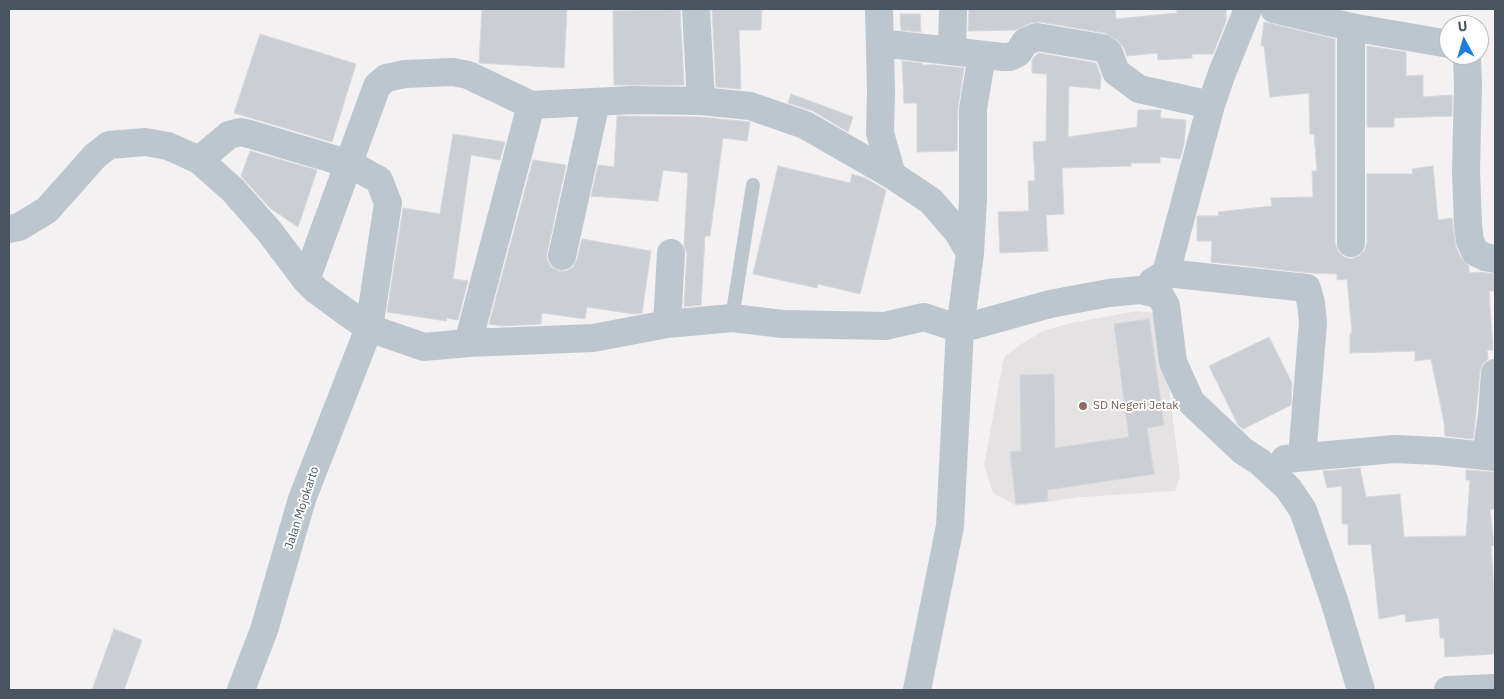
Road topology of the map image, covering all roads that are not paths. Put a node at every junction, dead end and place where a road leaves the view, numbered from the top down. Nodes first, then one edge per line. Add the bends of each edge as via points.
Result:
1 (696, 9) edge
2 (879, 9) edge
3 (953, 9) edge
4 (1248, 9) edge
5 (1274, 9) edge
6 (1351, 27) junction
7 (1439, 42) edge
8 (880, 43) junction
9 (952, 51) junction
10 (982, 55) junction
11 (1467, 65) edge
12 (701, 101) junction
13 (596, 102) junction
14 (531, 105) junction
15 (1212, 105) junction
16 (199, 160) junction
17 (350, 164) junction
18 (892, 176) junction
19 (753, 185) dead end
20 (9, 229) edge
21 (1351, 243) dead end
22 (671, 253) dead end
23 (970, 253) junction
24 (562, 256) dead end
25 (1495, 259) edge
26 (1166, 273) junction
27 (306, 280) junction
28 (1140, 290) junction
29 (732, 318) junction
30 (668, 324) junction
31 (369, 328) junction
32 (960, 329) junction
33 (468, 343) junction
34 (1495, 372) edge
35 (1491, 456) edge
36 (1302, 457) junction
37 (1260, 462) junction
38 (1495, 688) edge
39 (241, 690) edge
40 (917, 690) edge
41 (1361, 690) edge
42 (1448, 690) edge

1 - 12 street
2 - 8 street
3 - 9 street
4 - 15 street
5 - 6 street
6 - 7 street
6 - 21 street
8 - 9 street
8 - 18 street via 880,133
9 - 10 street
10 - 15 street via 1010,57 1018,53 1024,42 1037,37 1102,48 1109,53 1116,72 1139,89
10 - 23 street via 973,109
11 - 25 street via 1466,171 1470,241 1474,252
12 - 13 street
12 - 18 street via 750,106 805,125
13 - 14 street
13 - 24 street
14 - 17 street via 460,73 428,72 386,78 377,86
14 - 33 street
15 - 26 street
16 - 17 street, Jalan Mojokarto via 229,135 240,132
16 - 20 street via 168,146 145,142 109,145 47,210 19,227
16 - 27 street via 233,190
17 - 27 street
17 - 31 street, Jalan Mojokarto via 379,180 388,203
18 - 23 street via 931,201 957,231
19 - 29 lane
22 - 30 street
23 - 32 street
26 - 28 street
26 - 36 street via 1307,288 1313,323
27 - 31 street
28 - 32 street via 1050,304
28 - 37 street via 1160,295 1166,306 1173,362 1191,402 1243,451
29 - 30 street
29 - 32 street via 782,324 885,326 924,317
30 - 33 street via 593,338
31 - 33 street via 424,347
31 - 39 street, Jalan Mojokarto via 302,499 264,630
32 - 40 street via 950,526
34 - 35 street
35 - 36 street via 1394,450
36 - 37 street
37 - 41 street via 1288,488 1303,510
38 - 42 street

